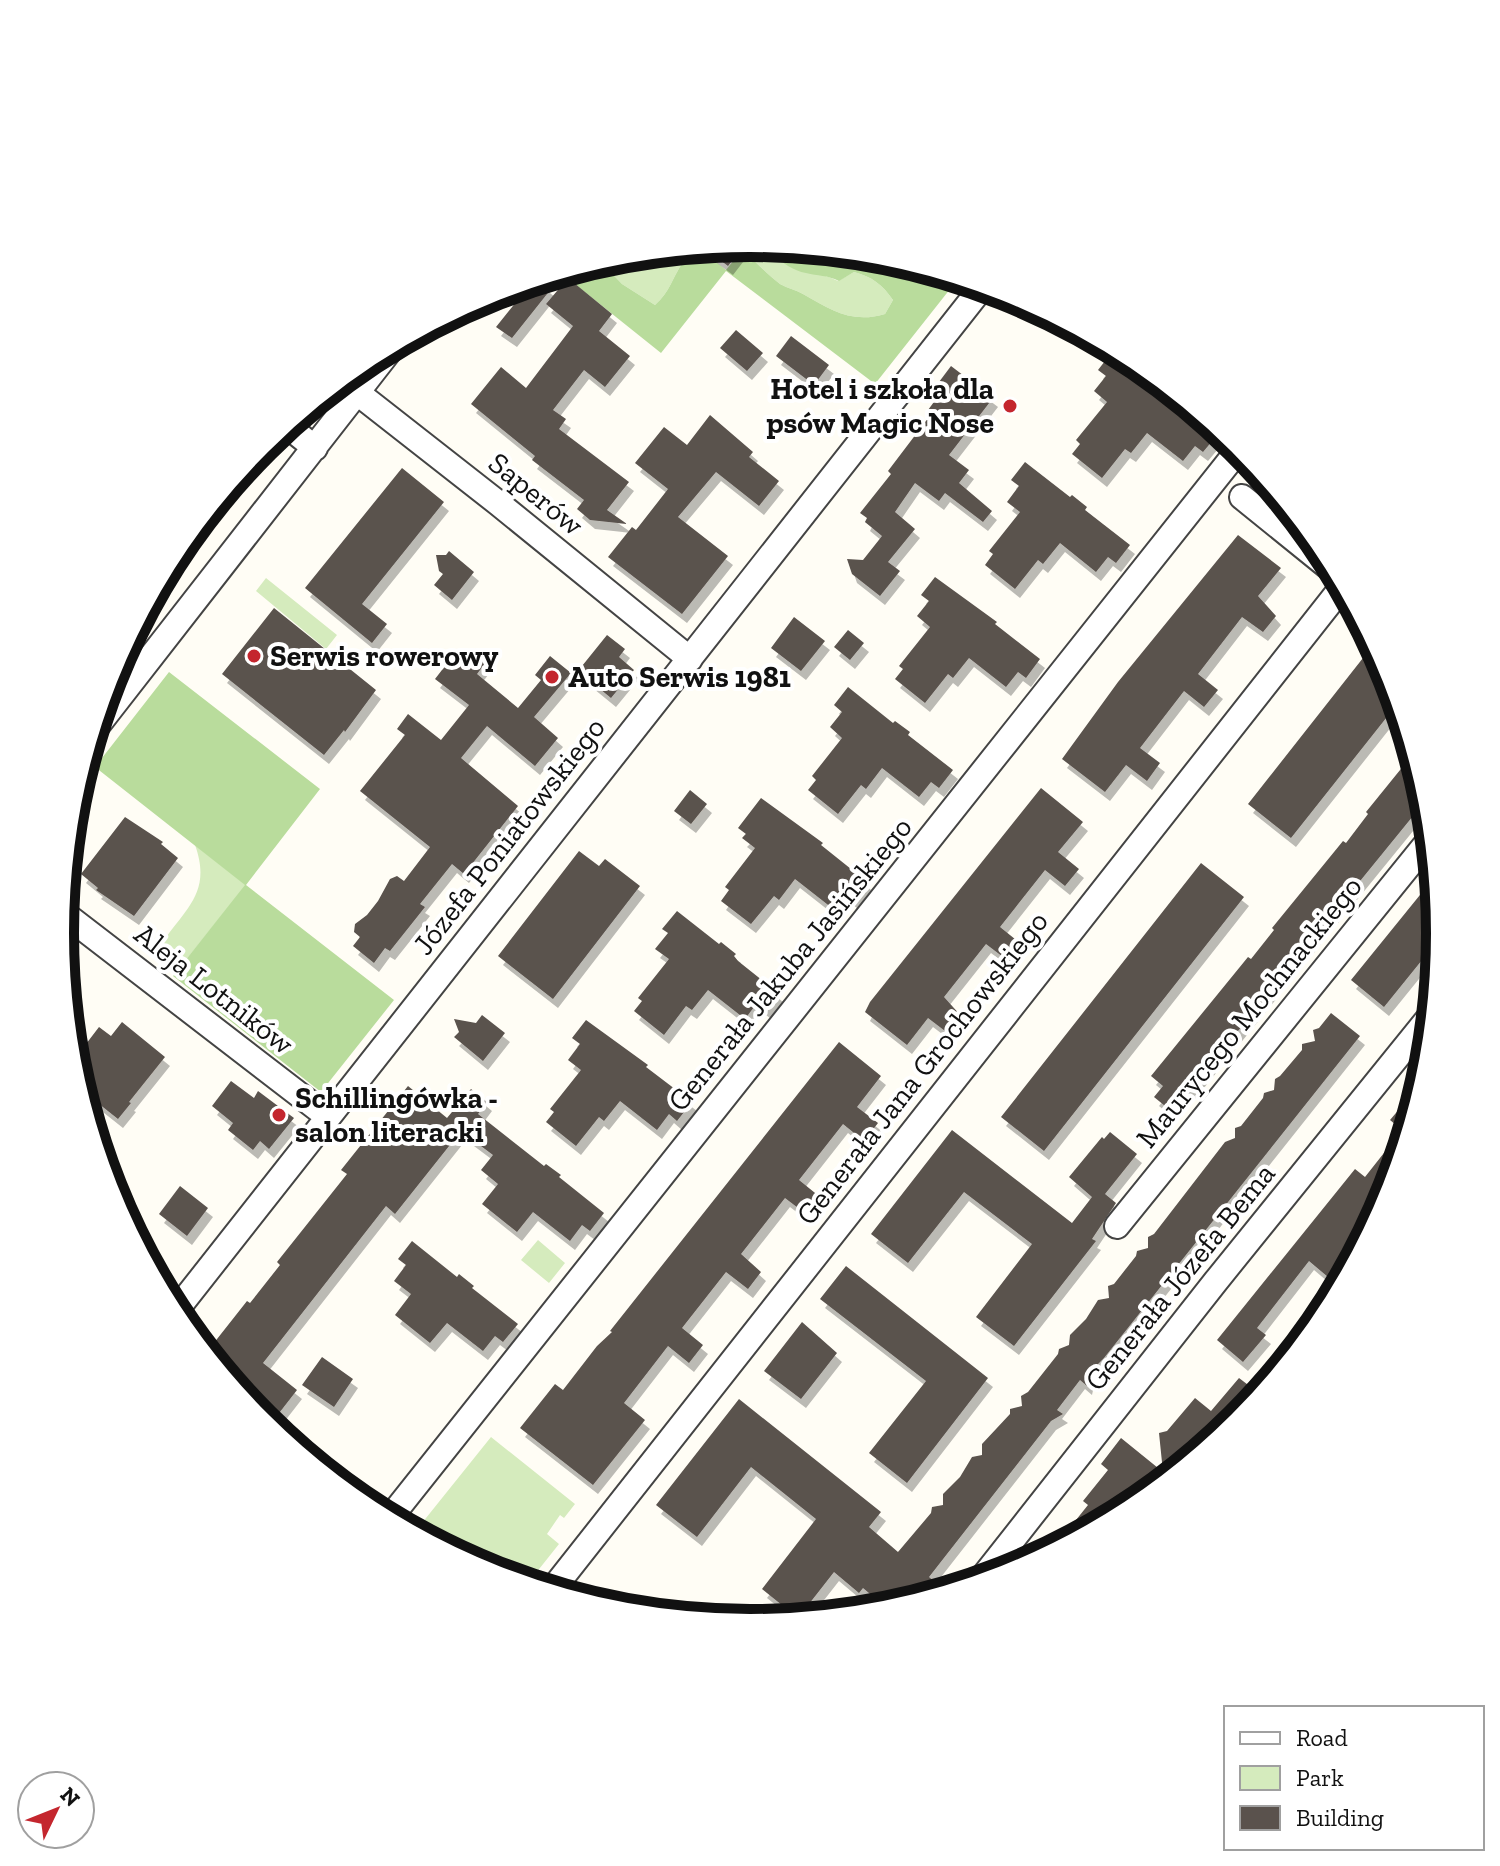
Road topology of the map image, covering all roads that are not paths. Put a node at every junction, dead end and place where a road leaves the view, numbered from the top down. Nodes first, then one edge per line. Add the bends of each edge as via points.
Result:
1 (975, 296) edge
2 (350, 388) edge
3 (346, 392) edge
4 (296, 433) edge
5 (315, 448) junction
6 (1231, 459) edge
7 (1242, 497) dead end
8 (1306, 549) edge
9 (1335, 596) edge
10 (690, 659) junction
11 (114, 704) edge
12 (1421, 851) edge
13 (74, 921) edge
14 (1418, 1031) edge
15 (327, 1116) junction
16 (1117, 1226) dead end
17 (183, 1301) edge
18 (397, 1509) edge
19 (994, 1563) edge
20 (559, 1581) edge

1 - 10 street, Józefa Poniatowskiego
2 - 10 street, Saperów
3 - 5 street
4 - 5 street
5 - 11 street
6 - 18 street, Generała Jakuba Jasińskiego
7 - 8 street
9 - 20 street, Generała Jana Grochowskiego
10 - 15 street, Józefa Poniatowskiego
12 - 16 street, Maurycego Mochnackiego
13 - 15 street, Aleja Lotników
14 - 19 street, Generała Józefa Bema
15 - 17 street, Józefa Poniatowskiego

